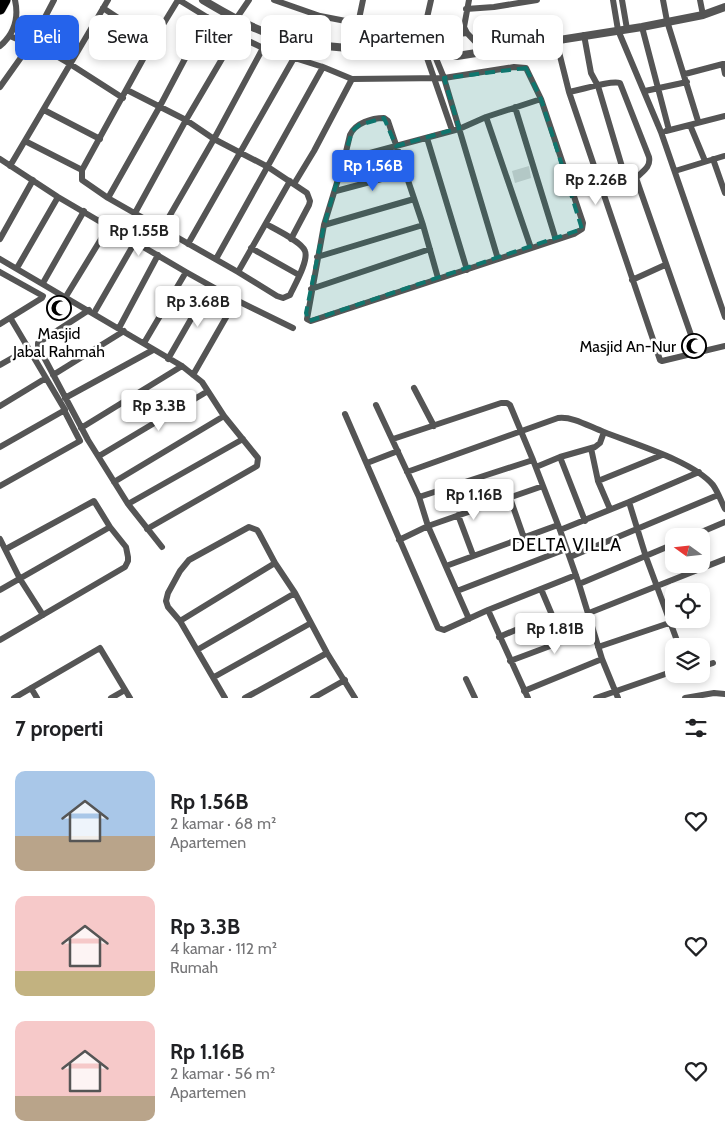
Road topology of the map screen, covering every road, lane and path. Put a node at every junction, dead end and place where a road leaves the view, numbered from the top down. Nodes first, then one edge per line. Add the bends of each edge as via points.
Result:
1 (5, 0) edge
2 (15, 0) edge
3 (54, 0) edge
4 (108, 0) edge
5 (179, 0) edge
6 (204, 0) edge
7 (250, 0) edge
8 (274, 0) edge
9 (363, 0) edge
10 (431, 0) edge
11 (469, 0) edge
12 (534, 0) edge
13 (612, 0) edge
14 (622, 0) edge
15 (663, 0) edge
16 (700, 0) edge
17 (494, 3) edge
18 (103, 8) junction
19 (725, 8) edge
20 (0, 9) edge
21 (466, 9) junction
22 (15, 15) edge
23 (45, 15) edge
24 (114, 15) edge
25 (204, 15) edge
26 (229, 15) edge
27 (239, 15) edge
28 (703, 15) junction
29 (166, 20) edge
30 (667, 21) junction
31 (15, 24) edge
32 (251, 25) edge
33 (642, 27) junction
34 (627, 29) junction
35 (618, 30) junction
36 (467, 33) junction
37 (584, 35) junction
38 (10, 36) junction
39 (15, 38) edge
40 (473, 39) edge
41 (563, 39) edge
42 (0, 46) edge
43 (341, 47) edge
44 (261, 52) edge
45 (18, 60) edge
46 (63, 60) edge
47 (143, 60) edge
48 (184, 60) edge
49 (221, 60) edge
50 (293, 60) edge
51 (300, 60) edge
52 (432, 60) edge
53 (433, 60) edge
54 (561, 60) edge
55 (70, 64) junction
56 (724, 64) edge
57 (323, 67) junction
58 (685, 74) junction
59 (725, 74) edge
60 (436, 78) junction
61 (444, 78) junction
62 (352, 80) junction
63 (687, 82) junction
64 (598, 86) junction
65 (0, 87) edge
66 (657, 87) junction
67 (127, 90) junction
68 (645, 91) junction
69 (569, 92) junction
70 (123, 98) junction
71 (541, 99) junction
72 (160, 106) junction
73 (515, 107) junction
74 (44, 110) junction
75 (725, 116) edge
76 (486, 117) junction
77 (186, 120) junction
78 (698, 122) junction
79 (690, 125) junction
80 (456, 130) junction
81 (669, 130) junction
82 (661, 132) junction
83 (427, 138) junction
84 (100, 139) junction
85 (214, 139) junction
86 (26, 141) junction
87 (396, 146) junction
88 (241, 152) junction
89 (724, 156) edge
90 (713, 159) junction
91 (344, 160) junction
92 (706, 161) junction
93 (5, 162) edge
94 (268, 167) junction
95 (0, 169) edge
96 (82, 170) junction
97 (675, 171) junction
98 (404, 173) junction
99 (636, 178) junction
100 (33, 180) junction
101 (292, 182) junction
102 (336, 191) junction
103 (725, 193) edge
104 (58, 197) junction
105 (108, 198) junction
106 (414, 199) junction
107 (84, 211) junction
108 (135, 213) junction
109 (266, 224) junction
110 (324, 225) junction
111 (423, 225) junction
112 (109, 226) junction
113 (162, 229) junction
114 (0, 239) edge
115 (291, 239) junction
116 (556, 240) junction
117 (135, 242) junction
118 (188, 244) junction
119 (251, 248) junction
120 (531, 248) junction
121 (430, 249) junction
122 (158, 255) junction
123 (317, 257) junction
124 (0, 259) edge
125 (216, 259) junction
126 (498, 259) junction
127 (665, 266) junction
128 (17, 268) junction
129 (467, 270) junction
130 (0, 272) edge
131 (186, 272) junction
132 (238, 272) junction
133 (300, 275) junction
134 (438, 278) junction
135 (632, 280) junction
136 (43, 283) junction
137 (210, 286) junction
138 (311, 289) junction
139 (65, 298) junction
140 (236, 300) junction
141 (91, 312) junction
142 (725, 317) edge
143 (4, 320) edge
144 (293, 328) dead end
145 (122, 330) junction
146 (144, 343) junction
147 (725, 346) edge
148 (28, 349) junction
149 (153, 350) junction
150 (697, 352) junction
151 (168, 359) junction
152 (0, 365) edge
153 (182, 366) junction
154 (53, 374) junction
155 (193, 375) junction
156 (46, 378) junction
157 (414, 388) dead end
158 (208, 391) junction
159 (65, 398) junction
160 (376, 405) dead end
161 (0, 406) edge
162 (64, 410) junction
163 (345, 414) dead end
164 (224, 416) junction
165 (434, 426) junction
166 (81, 428) junction
167 (521, 431) junction
168 (604, 432) junction
169 (243, 439) junction
170 (393, 439) junction
171 (0, 448) edge
172 (591, 448) junction
173 (398, 451) junction
174 (662, 455) junction
175 (98, 456) junction
176 (560, 458) junction
177 (533, 460) junction
178 (366, 463) junction
179 (536, 467) junction
180 (407, 472) junction
181 (699, 472) junction
182 (598, 481) junction
183 (114, 482) junction
184 (0, 486) edge
185 (543, 486) junction
186 (718, 495) junction
187 (419, 497) junction
188 (510, 498) junction
189 (629, 502) junction
190 (128, 504) junction
191 (610, 509) junction
192 (725, 509) edge
193 (458, 516) junction
194 (584, 520) junction
195 (725, 522) edge
196 (428, 526) junction
197 (110, 527) junction
198 (559, 528) junction
199 (710, 528) edge
200 (147, 529) junction
201 (637, 530) junction
202 (524, 538) junction
203 (0, 539) edge
204 (399, 540) junction
205 (162, 548) dead end
206 (665, 548) edge
207 (6, 549) junction
208 (566, 549) junction
209 (473, 555) junction
210 (646, 556) junction
211 (570, 557) junction
212 (725, 559) edge
213 (275, 563) junction
214 (446, 566) junction
215 (576, 575) junction
216 (20, 579) junction
217 (580, 584) junction
218 (657, 586) junction
219 (541, 588) junction
220 (0, 590) edge
221 (457, 591) junction
222 (295, 593) junction
223 (665, 609) edge
224 (488, 610) junction
225 (589, 613) junction
226 (43, 614) junction
227 (551, 615) junction
228 (469, 619) junction
229 (180, 620) junction
230 (311, 623) junction
231 (665, 626) edge
232 (594, 630) junction
233 (499, 637) junction
234 (0, 640) edge
235 (563, 641) junction
236 (598, 647) junction
237 (197, 650) junction
238 (327, 654) junction
239 (602, 659) junction
240 (510, 661) junction
241 (713, 663) dead end
242 (710, 664) edge
243 (665, 674) edge
244 (214, 678) junction
245 (466, 679) dead end
246 (344, 680) junction
247 (31, 688) junction
248 (125, 690) junction
249 (615, 690) junction
250 (524, 691) junction
251 (725, 694) edge
252 (14, 698) edge
253 (37, 698) edge
254 (111, 698) edge
255 (130, 698) edge
256 (225, 698) edge
257 (245, 698) edge
258 (313, 698) edge
259 (355, 698) edge
260 (474, 698) edge
261 (528, 698) edge
262 (596, 698) edge
263 (618, 698) edge
264 (686, 698) edge

1 - 20 highway
2 - 22 street
3 - 23 street
4 - 18 street
5 - 25 street
5 - 29 street
6 - 26 street
7 - 27 street
8 - 9 street via 356,24
10 - 36 street via 426,22 428,30 449,35
11 - 21 street
12 - 17 street
13 - 35 street
14 - 34 street
15 - 30 street
16 - 28 street
17 - 21 street
18 - 24 street
18 - 55 street
19 - 28 street
21 - 36 street via 464,27
28 - 30 street
30 - 33 street
30 - 58 street
31 - 38 street
32 - 43 street via 285,40
33 - 34 street
33 - 66 street
34 - 35 street
35 - 37 street
35 - 68 street
36 - 40 street
37 - 41 street
37 - 64 street via 590,73
38 - 39 street
38 - 42 street
44 - 85 street
45 - 65 street
46 - 55 street
47 - 67 street
48 - 72 street
49 - 77 street
50 - 88 street
51 - 57 street
52 - 60 street
53 - 61 street
54 - 69 street
55 - 70 street
55 - 74 street
56 - 58 street
56 - 59 street
57 - 62 street
57 - 94 street
58 - 63 street
60 - 61 street
60 - 62 street
60 - 80 street
61 - 71 street via 522,67 529,72
61 - 80 street
62 - 101 street via 314,151
63 - 66 street
63 - 78 street
64 - 69 street
64 - 99 street via 623,170
64 - 99 street via 612,81 623,85 650,162
66 - 68 street
66 - 81 street
67 - 70 street
67 - 72 street
68 - 82 street
69 - 135 street
70 - 84 street
71 - 73 street
71 - 116 street via 583,224 580,232
72 - 77 street
72 - 105 street
73 - 76 street
73 - 116 street
74 - 84 street
74 - 86 street
75 - 78 street
76 - 80 street
76 - 120 street
77 - 85 street
77 - 108 street
78 - 79 street
79 - 81 street
79 - 92 street
80 - 83 street
80 - 126 street
81 - 82 street
82 - 97 street
83 - 87 street
83 - 129 street
84 - 96 street
85 - 88 street
85 - 113 street
86 - 93 street
86 - 96 street
87 - 91 street
87 - 91 street via 388,120 378,118 352,131
87 - 98 street
88 - 94 street
88 - 118 street
89 - 90 street
90 - 92 street
90 - 103 street
91 - 102 street
92 - 97 street
93 - 95 street
93 - 100 street
94 - 101 street
94 - 125 street
96 - 105 street via 84,183
97 - 142 street
98 - 102 street
98 - 106 street
99 - 127 street
100 - 104 street
100 - 114 street
101 - 109 street
101 - 115 street via 307,193 310,201
102 - 110 street
104 - 107 street
104 - 128 street
105 - 108 street
106 - 110 street
106 - 111 street
107 - 112 street
107 - 136 street
108 - 113 street
109 - 115 street
109 - 119 street
110 - 123 street
111 - 121 street
111 - 123 street
112 - 117 street
112 - 139 street
113 - 118 street
115 - 133 street via 302,245 306,252
116 - 120 street
117 - 122 street
117 - 141 street
118 - 125 street
119 - 132 street
119 - 133 street
120 - 126 street
121 - 134 street
121 - 138 street
122 - 131 street
122 - 145 street
123 - 138 street
124 - 128 street
125 - 132 street
126 - 129 street
127 - 135 street
127 - 150 street
128 - 136 street
129 - 134 street
130 - 143 street via 42,295 42,298
131 - 137 street
131 - 146 street
132 - 133 street via 283,298 290,295
134 - 138 street via 311,321 306,316
135 - 150 street via 660,360
136 - 139 street
137 - 140 street
137 - 151 street
139 - 141 street
140 - 144 street
140 - 155 street
141 - 145 street
141 - 154 street via 38,343
143 - 148 street
145 - 146 street
145 - 154 street
146 - 149 street
147 - 150 street
148 - 152 street
148 - 156 street
149 - 151 street
149 - 159 street
151 - 153 street
153 - 155 street
153 - 166 street
154 - 159 street
155 - 158 street
156 - 161 street
156 - 162 street
157 - 165 street
158 - 164 street
158 - 175 street
159 - 166 street
160 - 170 street
162 - 171 street
162 - 184 street via 80,441
163 - 178 street
164 - 169 street
164 - 183 street
165 - 167 street via 504,403 510,405
165 - 170 street
166 - 175 street
167 - 168 street via 563,418
167 - 177 street
167 - 180 street
168 - 172 street via 598,446
168 - 174 street
169 - 190 street
169 - 200 street via 258,458 257,466
170 - 173 street
172 - 176 street
172 - 182 street
173 - 178 street
173 - 180 street
174 - 181 street
174 - 182 street
175 - 183 street
176 - 179 street
176 - 194 street
177 - 179 street
177 - 187 street
178 - 204 street
179 - 185 street
180 - 187 street
181 - 186 street via 713,485
181 - 189 street
182 - 191 street
183 - 190 street
185 - 188 street
185 - 198 street
186 - 192 street
186 - 201 street
187 - 196 street
188 - 193 street
188 - 202 street
189 - 191 street
189 - 201 street
190 - 200 street
191 - 194 street
193 - 196 street
193 - 209 street
194 - 198 street
195 - 199 street
196 - 204 street
196 - 214 street
197 - 207 street via 94,500
197 - 216 street
197 - 226 street via 126,547 128,561 124,567
198 - 202 street
198 - 208 street
200 - 205 street
201 - 210 street
201 - 211 street
202 - 209 street
203 - 207 street
204 - 228 street via 438,628 444,630
206 - 210 street
207 - 216 street
208 - 211 street
208 - 221 street
209 - 214 street
210 - 217 street
210 - 218 street
211 - 215 street
212 - 218 street
213 - 222 street
213 - 229 street
213 - 229 street via 257,530 249,527 189,560 166,601
214 - 221 street
215 - 217 street
215 - 219 street
216 - 220 street
216 - 226 street
217 - 225 street
218 - 223 street
218 - 225 street
219 - 224 street
219 - 227 street
221 - 228 street
222 - 230 street
222 - 237 street
224 - 228 street
224 - 233 street
225 - 232 street
226 - 234 street
227 - 233 street
227 - 235 street
229 - 237 street
230 - 238 street
230 - 244 street
231 - 236 street
232 - 235 street
232 - 236 street
233 - 240 street
235 - 240 street
236 - 239 street
237 - 244 street
238 - 246 street
238 - 257 street
239 - 249 street
239 - 250 street
240 - 250 street
241 - 242 street
243 - 249 street
244 - 256 street
245 - 260 street
246 - 258 street
246 - 259 street
247 - 248 street via 100,648
247 - 252 street
247 - 253 street
248 - 254 street
248 - 255 street
249 - 262 street
249 - 263 street
250 - 261 street
251 - 264 street

